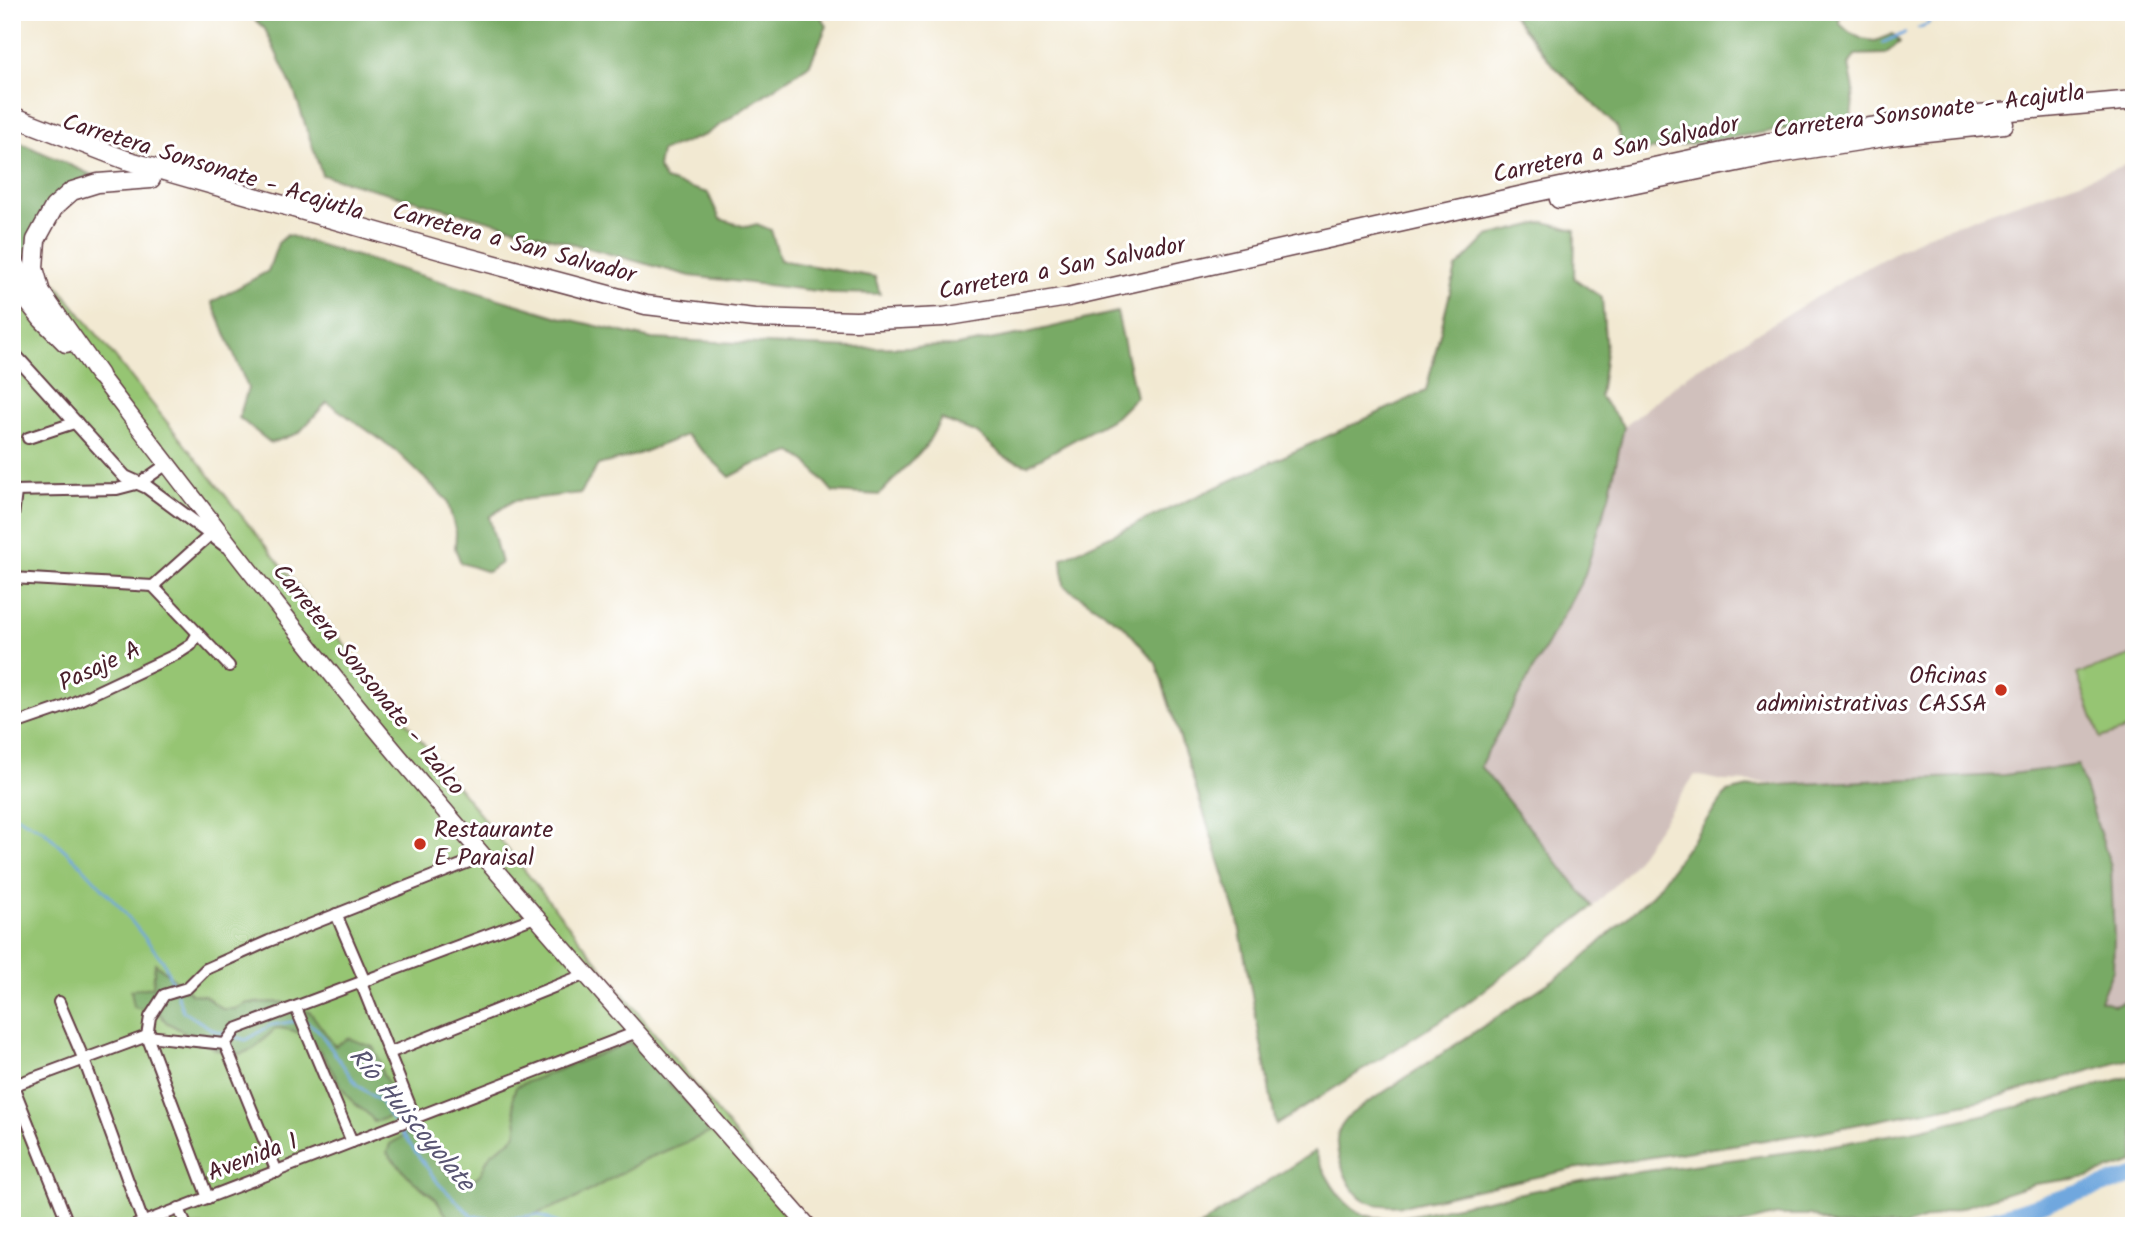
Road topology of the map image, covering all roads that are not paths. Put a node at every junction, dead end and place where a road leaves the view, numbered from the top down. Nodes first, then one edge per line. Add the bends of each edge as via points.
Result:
1 (2134, 100) edge
2 (2134, 113) edge
3 (12, 116) edge
4 (12, 129) edge
5 (151, 179) junction
6 (12, 257) edge
7 (12, 279) edge
8 (12, 352) edge
9 (99, 375) junction
10 (77, 422) junction
11 (28, 438) dead end
12 (167, 464) junction
13 (140, 484) junction
14 (14, 491) edge
15 (12, 525) edge
16 (211, 535) junction
17 (232, 549) junction
18 (12, 578) edge
19 (153, 586) junction
20 (198, 634) junction
21 (229, 666) dead end
22 (12, 725) edge
23 (484, 856) junction
24 (336, 914) junction
25 (535, 917) junction
26 (586, 974) junction
27 (363, 982) junction
28 (59, 1002) dead end
29 (300, 1017) junction
30 (637, 1032) junction
31 (147, 1036) junction
32 (226, 1042) junction
33 (390, 1052) junction
34 (83, 1060) junction
35 (13, 1085) edge
36 (410, 1120) junction
37 (352, 1142) junction
38 (277, 1172) junction
39 (208, 1198) junction
40 (179, 1208) junction
41 (139, 1224) edge
42 (69, 1226) edge
43 (186, 1226) edge
44 (808, 1226) edge

1 - 3 highway, Carretera a San Salvador via 1923,119 1766,143 1068,297 943,317 845,321 754,318 646,305 126,160
2 - 5 highway, Carretera Sonsonate - Acajutla via 1897,135 1771,155 1065,307 975,324 908,330 757,330 671,320 424,257
4 - 5 highway, Carretera Sonsonate - Acajutla
5 - 9 highway via 98,183 72,191 46,217 36,240 34,268 41,293
6 - 9 highway via 32,296
7 - 9 highway via 42,319
8 - 10 street
9 - 12 main road, Carretera Sonsonate - Izalco
10 - 11 street
10 - 13 street via 125,477
12 - 13 street
12 - 17 main road, Carretera Sonsonate - Izalco
13 - 14 street via 117,489
13 - 16 street
14 - 15 street
16 - 17 street
16 - 19 street
17 - 23 main road, Carretera Sonsonate - Izalco
18 - 19 street
19 - 20 street
20 - 21 street
20 - 22 street, Pasaje A via 177,653 64,708
23 - 24 street
23 - 25 main road, Carretera Sonsonate - Izalco
24 - 27 street
24 - 31 street via 206,969 187,988 164,995 150,1017
25 - 26 main road, Carretera Sonsonate - Izalco
25 - 27 street
26 - 30 main road, Carretera Sonsonate - Izalco
26 - 33 street
27 - 29 street
27 - 33 street
28 - 34 street
29 - 32 street via 236,1029
29 - 37 street
30 - 36 street, Avenida 1
30 - 44 main road, Carretera Sonsonate - Izalco
31 - 32 street
31 - 34 street
31 - 39 street
32 - 38 street
33 - 36 street
34 - 35 street
34 - 41 street
35 - 42 street
36 - 37 street, Avenida 1
37 - 38 street, Avenida 1
38 - 39 street, Avenida 1
39 - 40 street, Avenida 1
40 - 41 street, Avenida 1
40 - 43 street

